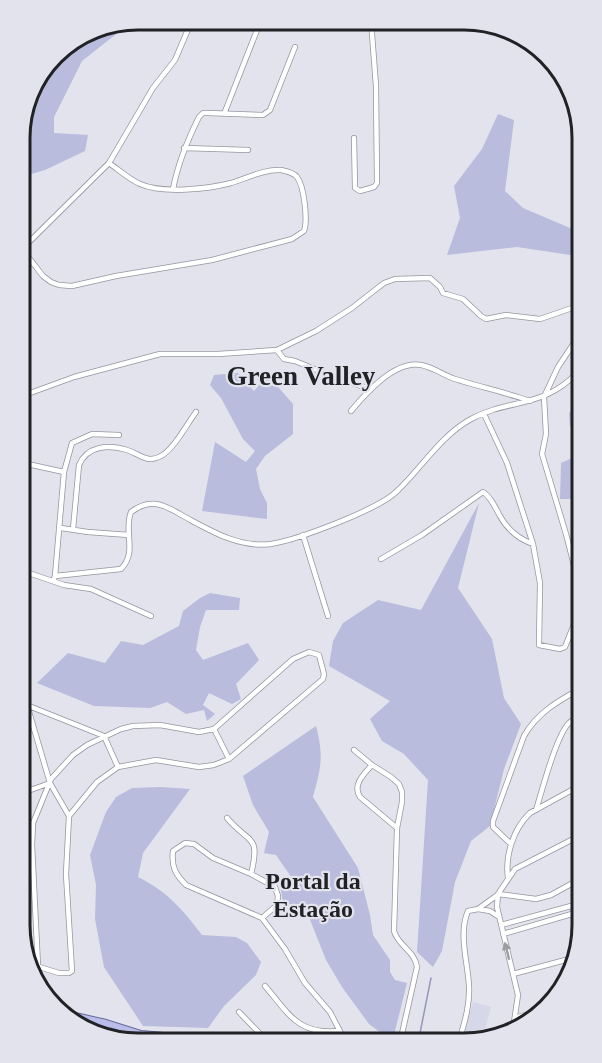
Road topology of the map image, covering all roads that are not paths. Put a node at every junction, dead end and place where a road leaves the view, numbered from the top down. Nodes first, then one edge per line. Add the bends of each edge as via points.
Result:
1 (188, 30) edge
2 (257, 30) edge
3 (372, 30) edge
4 (295, 48) dead end
5 (224, 114) junction
6 (354, 138) dead end
7 (184, 148) junction
8 (248, 150) dead end
9 (110, 163) junction
10 (173, 189) junction
11 (30, 242) edge
12 (30, 260) edge
13 (572, 308) edge
14 (572, 346) edge
15 (277, 350) junction
16 (572, 378) edge
17 (370, 389) junction
18 (30, 392) edge
19 (544, 397) junction
20 (530, 401) junction
21 (351, 411) dead end
22 (196, 412) dead end
23 (484, 414) junction
24 (119, 435) dead end
25 (30, 465) edge
26 (64, 472) junction
27 (61, 528) junction
28 (73, 529) junction
29 (129, 535) junction
30 (303, 535) junction
31 (533, 544) junction
32 (572, 558) edge
33 (381, 559) dead end
34 (30, 573) edge
35 (54, 579) junction
36 (151, 616) dead end
37 (328, 616) dead end
38 (572, 629) edge
39 (572, 693) edge
40 (30, 707) edge
41 (30, 718) edge
42 (572, 721) edge
43 (214, 729) junction
44 (104, 736) junction
45 (354, 750) dead end
46 (229, 759) junction
47 (372, 765) junction
48 (118, 767) junction
49 (50, 783) junction
50 (30, 790) edge
51 (572, 790) edge
52 (536, 810) junction
53 (69, 816) junction
54 (228, 818) dead end
55 (397, 828) junction
56 (572, 840) edge
57 (512, 844) junction
58 (251, 874) junction
59 (508, 878) junction
60 (572, 883) edge
61 (498, 894) junction
62 (570, 906) joint
63 (478, 909) junction
64 (572, 911) edge
65 (572, 913) edge
66 (499, 917) junction
67 (262, 918) junction
68 (501, 925) junction
69 (503, 934) junction
70 (566, 960) edge
71 (38, 964) edge
72 (38, 966) edge
73 (513, 974) junction
74 (265, 986) dead end
75 (239, 1012) dead end
76 (523, 1016) edge
77 (84, 1018) edge
78 (515, 1018) joint
79 (339, 1031) joint
80 (138, 1033) edge
81 (259, 1033) edge
82 (402, 1033) edge
83 (461, 1033) edge

1 - 9 street via 175,60 153,88
2 - 5 street
3 - 6 street via 377,183 360,191 355,188
4 - 5 street via 270,110 263,115
5 - 7 street via 203,113
7 - 8 street
7 - 10 street
9 - 10 street via 141,184
9 - 11 street
10 - 12 street via 220,185 268,171 292,173 299,179 307,215 304,231 292,239 212,261 72,286 59,285 43,276
13 - 15 street via 540,320 506,315 486,319 463,299 443,293 430,278 395,279 316,331
14 - 19 street
15 - 17 street via 284,359
15 - 18 street via 160,354
16 - 19 street
17 - 20 street via 404,365 413,364
17 - 21 street
19 - 20 street
19 - 32 street via 543,460
20 - 23 street
22 - 28 street via 170,449 152,459 142,459 128,450 89,450 79,465
23 - 30 street via 465,423 387,500
23 - 31 street via 507,462
24 - 26 street via 92,434 72,443
25 - 26 street
26 - 27 street
27 - 28 street
27 - 35 street
28 - 29 street
29 - 30 street via 131,512 149,504 163,506 213,532 245,543 274,543
29 - 35 street via 130,556 121,569
30 - 37 street
31 - 33 street via 508,528 482,492
31 - 38 street via 540,583 539,645 560,649
34 - 35 street
35 - 36 street
39 - 57 street via 551,704 524,736 493,821 493,827
40 - 44 street
41 - 49 street
42 - 52 street via 548,770
43 - 44 street via 199,732 160,725 133,726
43 - 46 street
43 - 46 street via 293,659 313,652 319,655 323,680
44 - 48 street
44 - 49 street via 74,755
45 - 47 street
46 - 48 street via 199,767 156,760
47 - 55 street via 399,784 402,802
47 - 55 street via 356,791
48 - 53 street via 97,782
49 - 50 street
49 - 53 street
49 - 71 street via 33,823
51 - 52 street
52 - 57 street via 524,818
53 - 72 street via 66,874 73,965 69,973
54 - 58 street via 255,846
55 - 82 street via 394,931 398,941 416,959 417,967
56 - 59 street via 515,868
57 - 59 street
58 - 67 street via 275,886 278,896 277,905
58 - 67 street via 213,858 194,844 185,843 173,851 172,864 186,885
59 - 61 street
60 - 61 street via 530,899
61 - 63 street
61 - 66 street
62 - 64 street
62 - 68 street
63 - 66 street
63 - 83 street via 468,911 465,922 469,995
65 - 69 street
66 - 68 street
67 - 79 street via 305,983 330,1012
68 - 69 street
73 -> 69 street
70 - 73 street
73 - 78 street via 518,995
74 - 79 street via 303,1027
75 - 81 street
76 - 78 street
77 - 80 main road

